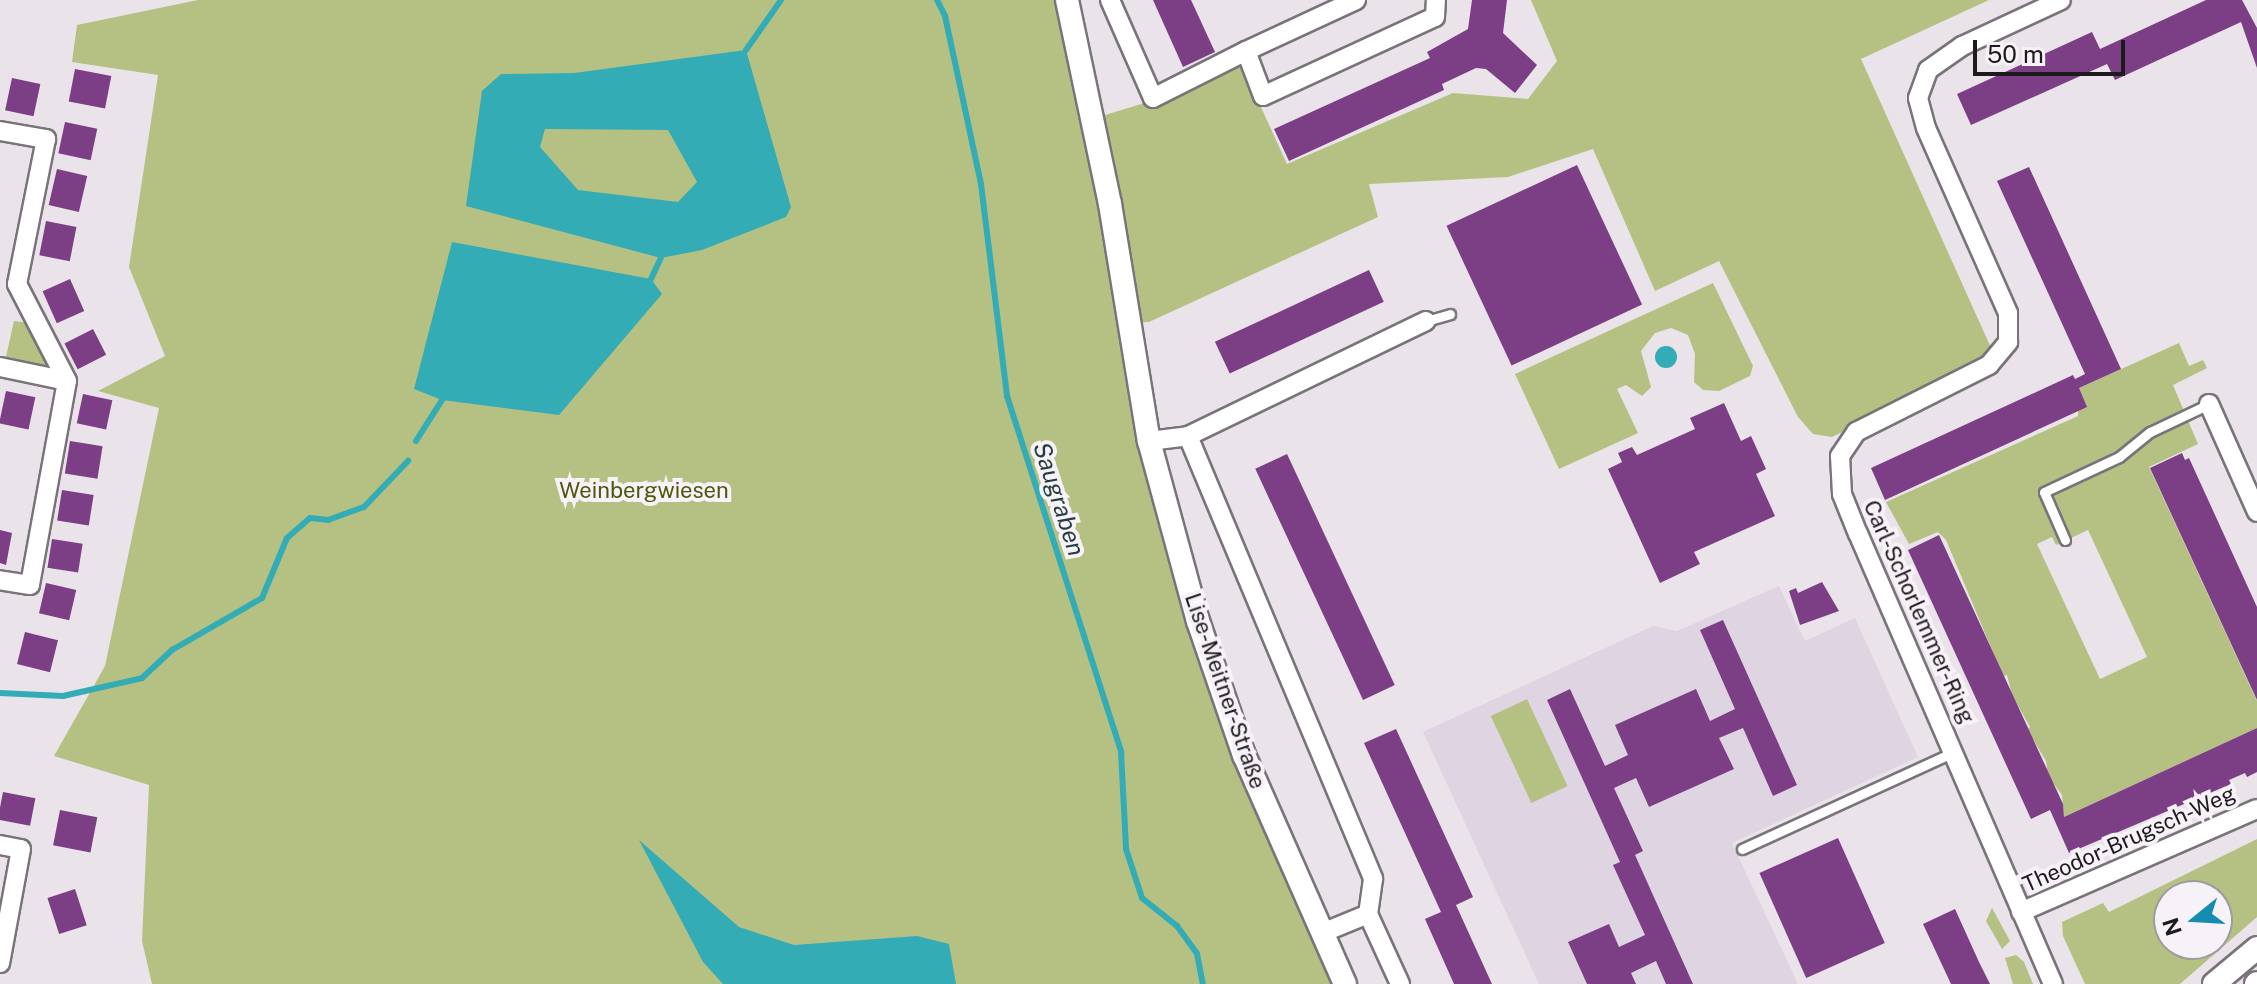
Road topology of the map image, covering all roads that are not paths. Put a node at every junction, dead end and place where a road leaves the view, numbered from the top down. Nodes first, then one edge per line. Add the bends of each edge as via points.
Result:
1 (1067, 0) edge
2 (1110, 0) edge
3 (1356, 0) edge
4 (1436, 0) edge
5 (2061, 0) edge
6 (1246, 51) junction
7 (0, 131) edge
8 (1450, 314) dead end
9 (1426, 321) joint
10 (0, 367) edge
11 (67, 381) junction
12 (2209, 404) joint
13 (1188, 436) junction
14 (1149, 441) junction
15 (2257, 512) edge
16 (2065, 540) dead end
17 (0, 580) edge
18 (1954, 752) junction
19 (2257, 809) edge
20 (0, 845) edge
21 (1742, 849) dead end
22 (2021, 912) junction
23 (1368, 914) junction
24 (1322, 933) junction
25 (2257, 948) edge
26 (0, 963) edge
27 (1345, 984) edge
28 (1400, 984) edge
29 (2053, 984) edge
30 (2214, 984) edge

1 - 14 street, Lise-Meitner-Straße via 1110,204
2 - 6 street via 1153,98
3 - 6 street
4 - 6 street via 1435,17 1263,96
5 - 18 street, Carl-Schorlemmer-Ring via 1962,46 1928,70 1918,98 1926,128 2008,313 2008,342 1989,365 1856,432 1840,456 1842,494
7 - 11 street via 46,139 17,284
8 - 9 lane
9 - 13 street
10 - 11 street
11 - 17 street via 30,585
12 - 15 street
12 - 16 lane via 2150,432 2119,457 2044,492
13 - 14 street
13 - 23 street via 1373,879
14 - 24 street, Lise-Meitner-Straße via 1198,621 1244,755
18 - 21 lane
18 - 22 street, Carl-Schorlemmer-Ring
19 - 22 street, Theodor-Brugsch-Weg
20 - 26 street via 21,849
22 - 29 street, Carl-Schorlemmer-Ring
23 - 24 street
23 - 28 street
24 - 27 street, Lise-Meitner-Straße
25 - 30 street

